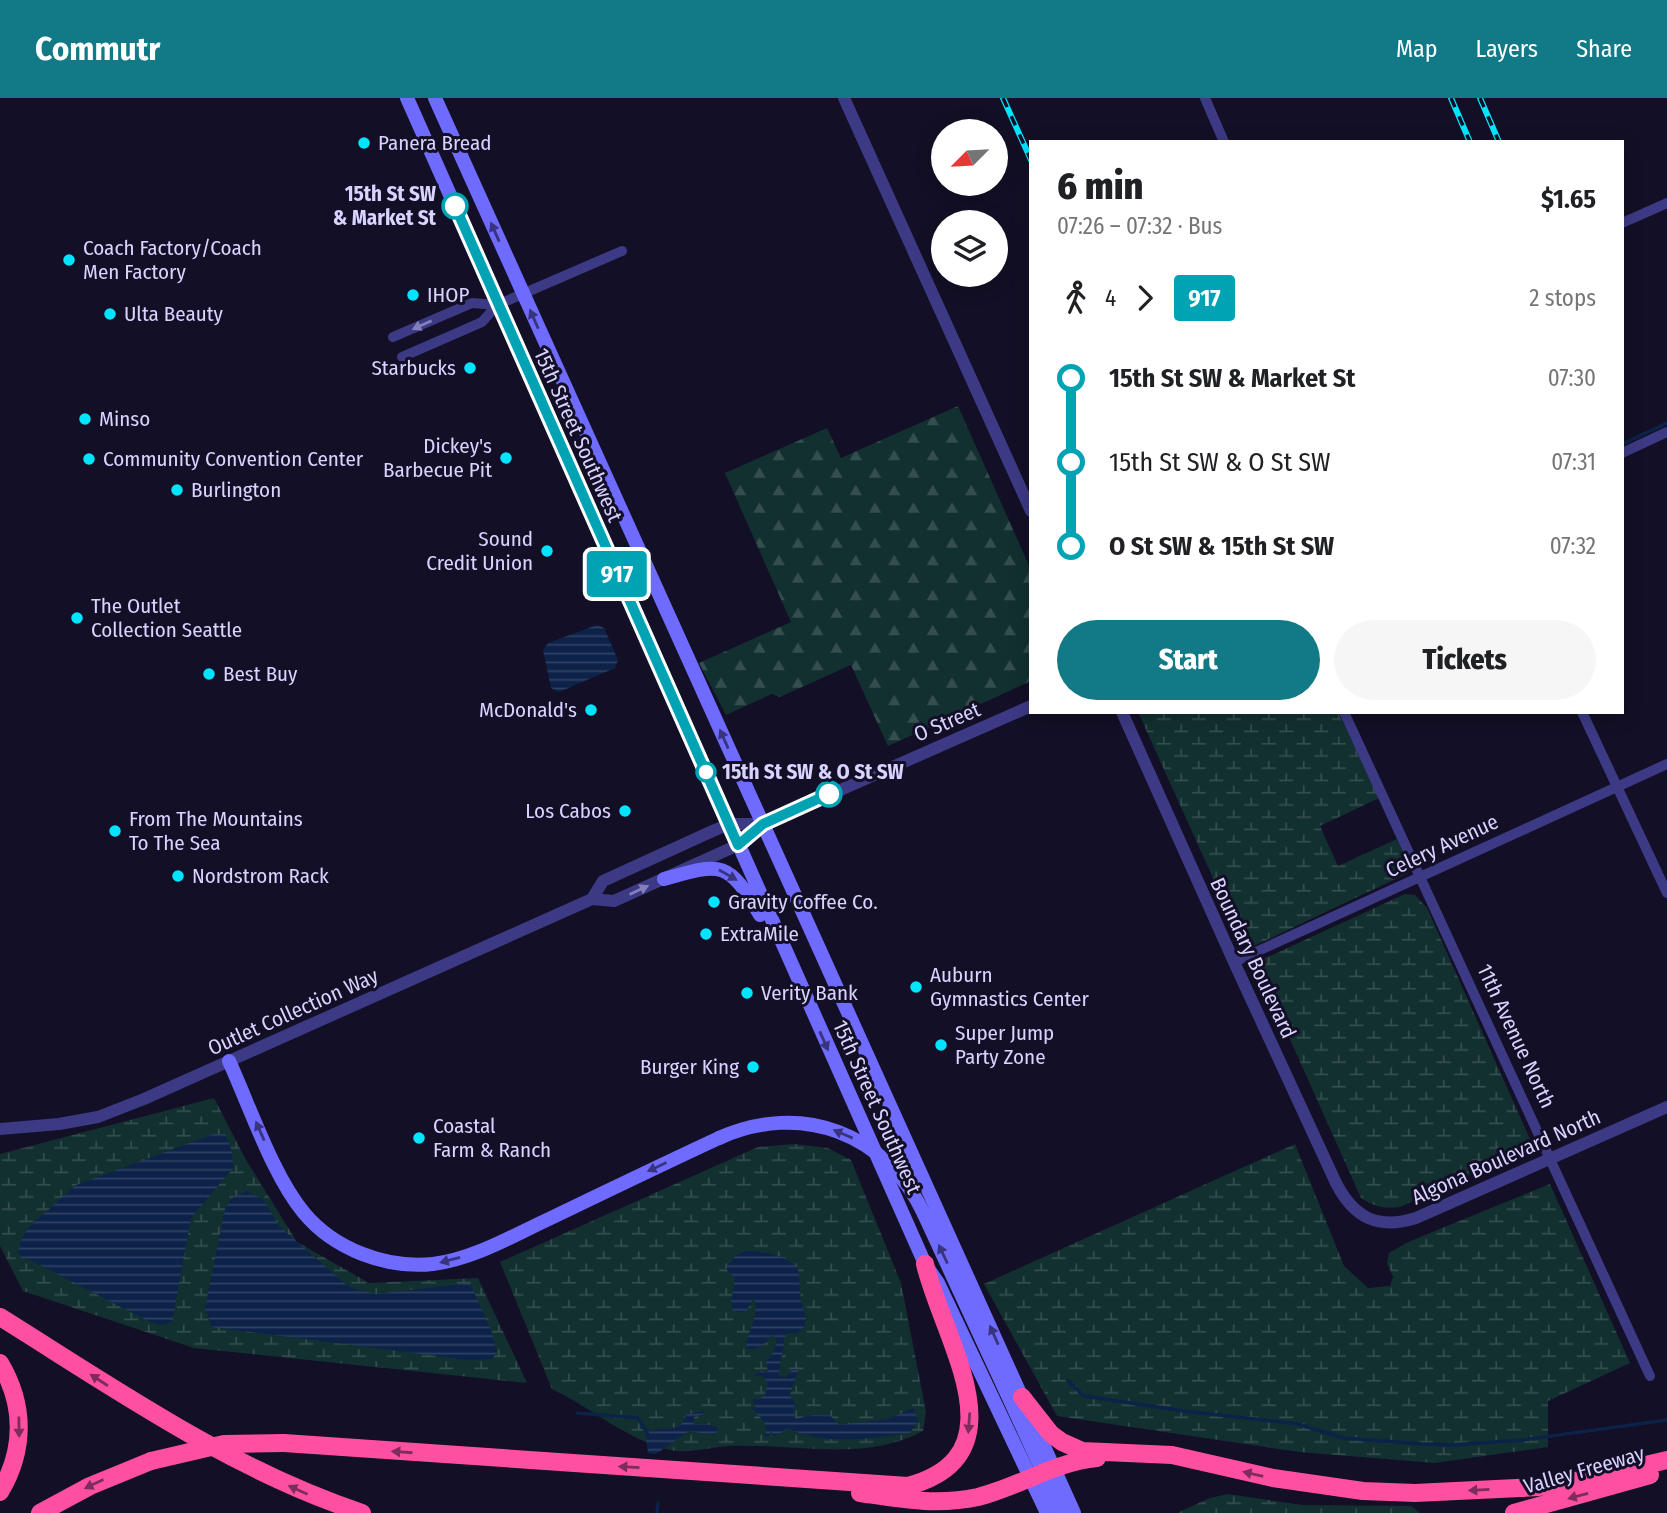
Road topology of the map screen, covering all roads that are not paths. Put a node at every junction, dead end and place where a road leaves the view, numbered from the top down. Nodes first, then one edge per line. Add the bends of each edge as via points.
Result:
1 (407, 98) edge
2 (435, 98) edge
3 (844, 98) edge
4 (1205, 98) edge
5 (1223, 140) edge
6 (1667, 203) edge
7 (1624, 222) edge
8 (622, 251) dead end
9 (523, 294) junction
10 (497, 305) junction
11 (393, 337) dead end
12 (402, 357) dead end
13 (1667, 432) edge
14 (1624, 452) edge
15 (1026, 490) edge
16 (1029, 707) edge
17 (1123, 714) edge
18 (1345, 714) edge
19 (1583, 714) edge
20 (1667, 764) edge
21 (1617, 787) junction
22 (729, 824) junction
23 (763, 824) junction
24 (738, 845) junction
25 (1422, 877) junction
26 (664, 879) junction
27 (1667, 893) edge
28 (592, 900) junction
29 (1234, 962) junction
30 (794, 974) junction
31 (229, 1061) junction
32 (1667, 1107) edge
33 (0, 1129) edge
34 (1551, 1158) junction
35 (1359, 1213) joint
36 (925, 1264) junction
37 (0, 1317) edge
38 (0, 1363) edge
39 (1650, 1376) dead end
40 (1022, 1397) junction
41 (1156, 1453) junction
42 (1667, 1460) edge
43 (1667, 1470) edge
44 (698, 1471) junction
45 (1042, 1473) junction
46 (0, 1492) edge
47 (40, 1513) edge
48 (362, 1513) edge
49 (1047, 1513) edge
50 (1062, 1513) edge
51 (1074, 1513) edge
52 (1514, 1513) edge

1 - 10 main road, 15th Street Southwest
9 -> 2 main road, 15th Street Southwest
3 - 15 street
4 - 5 street
6 - 7 street
8 - 9 street
9 - 10 street
23 -> 9 main road, 15th Street Southwest
10 -> 11 street via 472,303
10 - 12 street via 481,322
10 - 22 main road, 15th Street Southwest
13 - 14 street
16 - 23 street, O Street
17 - 29 street, Boundary Boulevard
18 - 25 street, 11th Avenue North
19 - 21 street
20 - 21 street, Celery Avenue
21 - 25 street, Celery Avenue
21 - 27 street
22 - 23 street, O Street
22 - 24 main road, 15th Street Southwest
22 - 28 street, Outlet Collection Way via 603,881
23 - 24 street, O Street
40 -> 23 main road, 15th Street Southwest
24 - 26 street, Outlet Collection Way
24 - 30 main road, 15th Street Southwest
25 - 29 street, Celery Avenue
25 - 34 street, 11th Avenue North
28 -> 26 street, Outlet Collection Way via 614,901
26 -> 30 main road via 706,868 736,877
28 - 31 street, Outlet Collection Way
29 - 35 street, Boundary Boulevard via 1341,1192
30 -> 36 main road, 15th Street Southwest
31 - 33 street, Outlet Collection Way via 98,1117
45 -> 31 main road, bridge via 910,1187 874,1150 844,1133 814,1125 760,1124 719,1138 488,1248 442,1263 409,1265 352,1249 307,1216 282,1178
32 - 34 street, Algona Boulevard North
34 - 35 street, Algona Boulevard North via 1405,1222 1375,1222
34 - 39 street, 11th Avenue North
36 -> 44 highway via 969,1408 967,1440 950,1466 908,1486
36 - 45 main road, 15th Street Southwest
48 -> 37 highway via 266,1476 204,1443
38 -> 46 highway via 13,1389 20,1420 17,1451
40 - 41 highway via 1051,1434 1072,1448
40 - 45 main road, 15th Street Southwest
42 -> 41 highway via 1539,1487 1415,1493 1325,1487
41 - 45 highway via 1091,1459
43 -> 52 highway, Valley Freeway
44 - 45 highway via 927,1503 979,1496
44 -> 47 highway, bridge via 284,1443 224,1444 150,1461
45 - 49 main road, 15th Street Southwest
45 - 50 main road
45 - 51 main road, 15th Street Southwest

